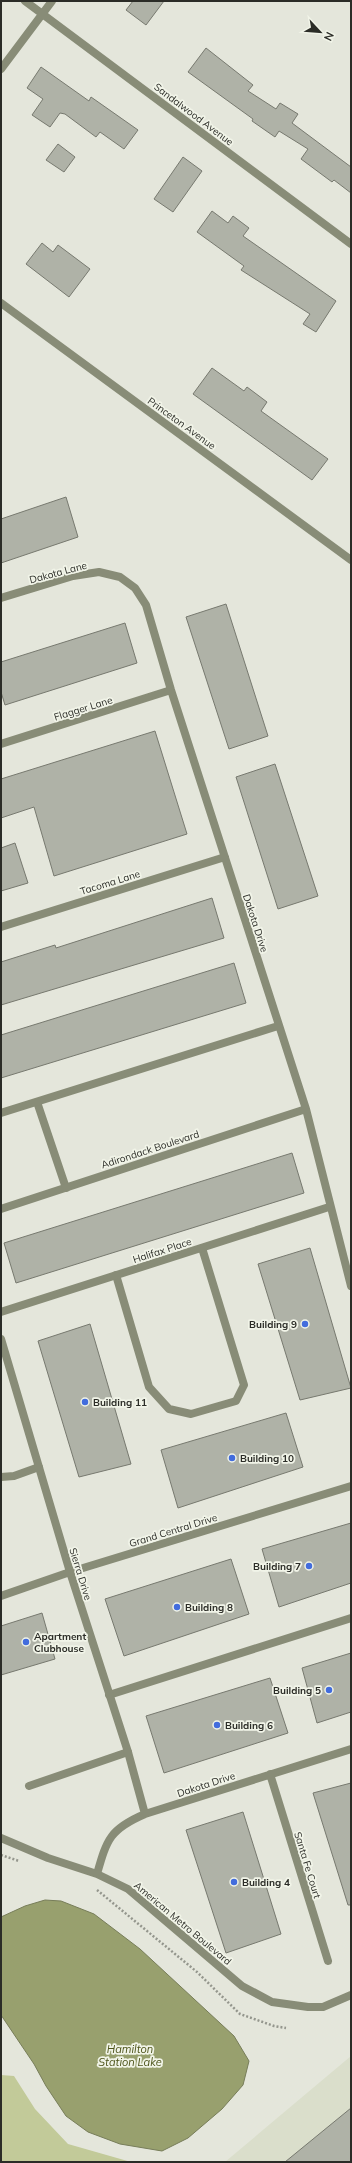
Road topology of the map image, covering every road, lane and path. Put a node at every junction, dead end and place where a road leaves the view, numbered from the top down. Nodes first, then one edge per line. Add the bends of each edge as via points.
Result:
1 (25, 1) edge
2 (52, 1) edge
3 (42, 14) junction
4 (1, 69) edge
5 (351, 244) edge
6 (1, 303) edge
7 (351, 560) edge
8 (120, 577) joint
9 (1, 598) edge
10 (171, 690) junction
11 (1, 744) edge
12 (225, 857) junction
13 (1, 927) edge
14 (278, 1026) junction
15 (37, 1102) junction
16 (306, 1109) junction
17 (1, 1113) edge
18 (66, 1188) junction
19 (329, 1207) junction
20 (1, 1209) edge
21 (202, 1248) junction
22 (116, 1275) junction
23 (351, 1286) edge
24 (1, 1312) edge
25 (1, 1339) edge
26 (39, 1467) junction
27 (1, 1477) edge
28 (351, 1486) edge
29 (70, 1572) junction
30 (1, 1596) edge
31 (351, 1618) edge
32 (110, 1695) junction
33 (351, 1749) edge
34 (128, 1752) junction
35 (270, 1774) junction
36 (29, 1786) dead end
37 (145, 1814) junction
38 (1, 1838) edge
39 (1, 1855) edge
40 (22, 1862) dead end
41 (97, 1874) junction
42 (94, 1887) dead end
43 (328, 1961) dead end
44 (351, 1995) edge
45 (286, 2028) dead end

1 - 3 street, Sandalwood Avenue
2 - 3 street
3 - 4 street
3 - 5 street, Sandalwood Avenue
6 - 7 street, Princeton Avenue
8 - 9 street, Dakota Lane via 99,572 73,576
8 - 10 street, Dakota Drive via 135,588 146,605
10 - 11 street, Flagger Lane
10 - 12 street, Dakota Drive
12 - 13 street, Tacoma Lane
12 - 14 street, Dakota Drive
14 - 15 street
14 - 16 street, Dakota Drive
15 - 17 street
15 - 18 street
16 - 18 street, Adirondack Boulevard
16 - 19 street, Dakota Drive
18 - 20 street, Adirondack Boulevard
19 - 21 street, Halifax Place
19 - 23 street, Dakota Drive
21 - 22 street, Halifax Place
21 - 22 street via 244,1385 236,1401 191,1414 169,1409 149,1387
22 - 24 street, Halifax Place
25 - 26 street, Sierra Drive
26 - 27 street via 14,1476
26 - 29 street, Sierra Drive
28 - 29 street, Grand Central Drive
29 - 30 street, Grand Central Drive
29 - 32 street, Sierra Drive
31 - 32 street
32 - 34 street, Sierra Drive
33 - 35 street, Dakota Drive
34 - 36 street
34 - 37 street, Sierra Drive
35 - 37 street, Dakota Drive
35 - 43 street, Santa Fe Court
37 - 41 street, Dakota Drive via 125,1822 112,1834 104,1848
38 - 41 street, American Metro Boulevard via 48,1858
39 - 40 path
41 - 44 street, American Metro Boulevard via 128,1889 242,1986 272,2002 323,2007
42 - 45 path via 197,1972 240,2014

